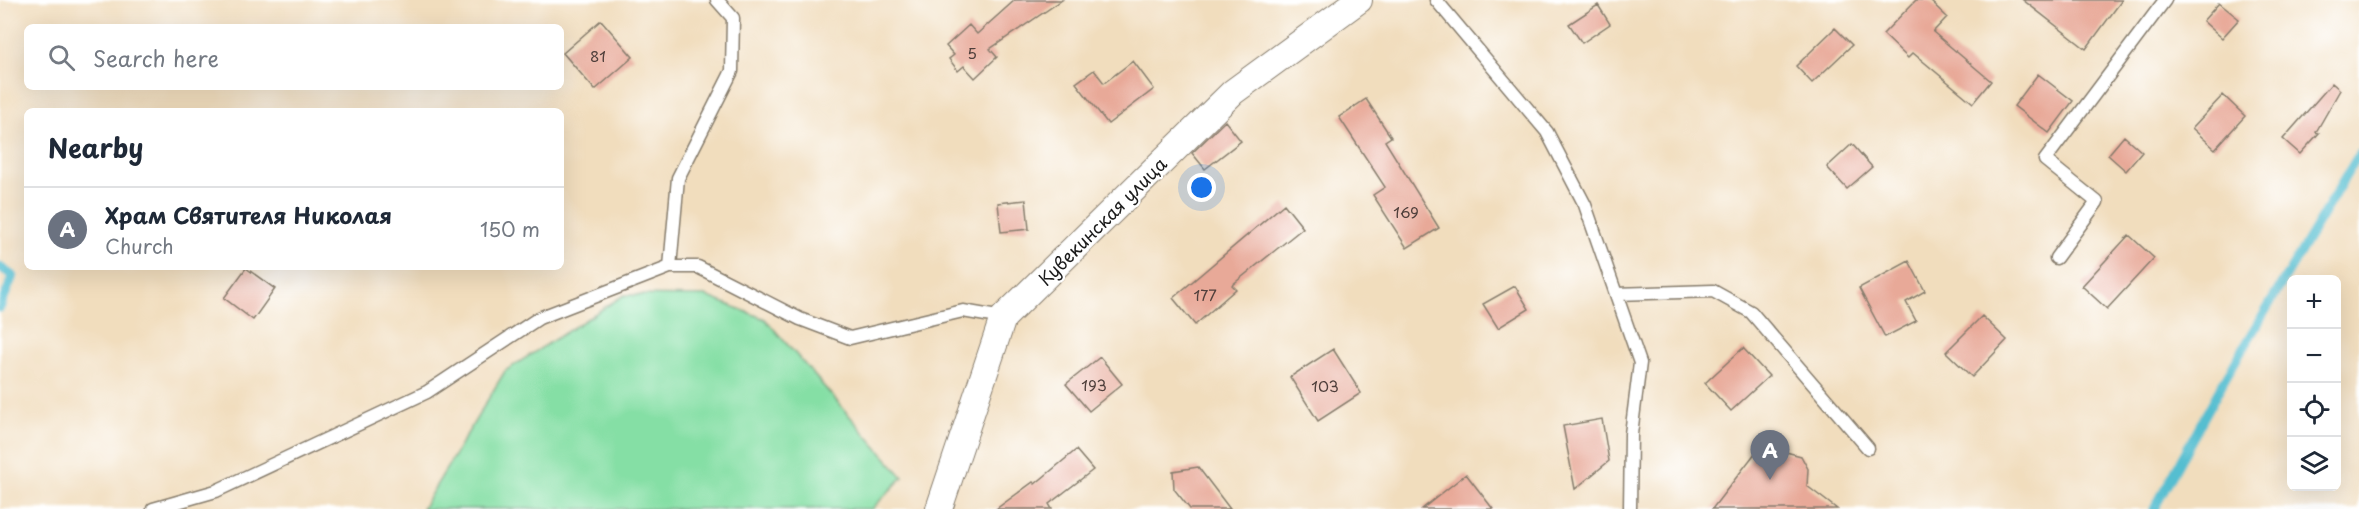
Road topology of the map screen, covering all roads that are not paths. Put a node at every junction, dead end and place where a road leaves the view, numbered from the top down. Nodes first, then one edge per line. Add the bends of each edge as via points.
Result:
1 (717, 0) edge
2 (1359, 0) edge
3 (1436, 0) edge
4 (2165, 0) edge
5 (2056, 258) dead end
6 (670, 267) junction
7 (1616, 294) junction
8 (1003, 318) junction
9 (1868, 448) dead end
10 (153, 509) edge
11 (939, 509) edge
12 (1630, 509) edge

1 - 6 lane via 733,18 732,71 678,178
2 - 8 street, Кувекинская улица via 1233,92
3 - 7 lane via 1547,132 1585,205
4 - 5 lane via 2045,160 2097,202
6 - 8 lane via 698,267 800,319 850,338 963,311
6 - 10 lane via 539,318 427,392 343,432 216,491
7 - 9 lane via 1713,291 1751,312
7 - 12 lane via 1640,363 1631,434
8 - 11 street, Кувекинская улица

